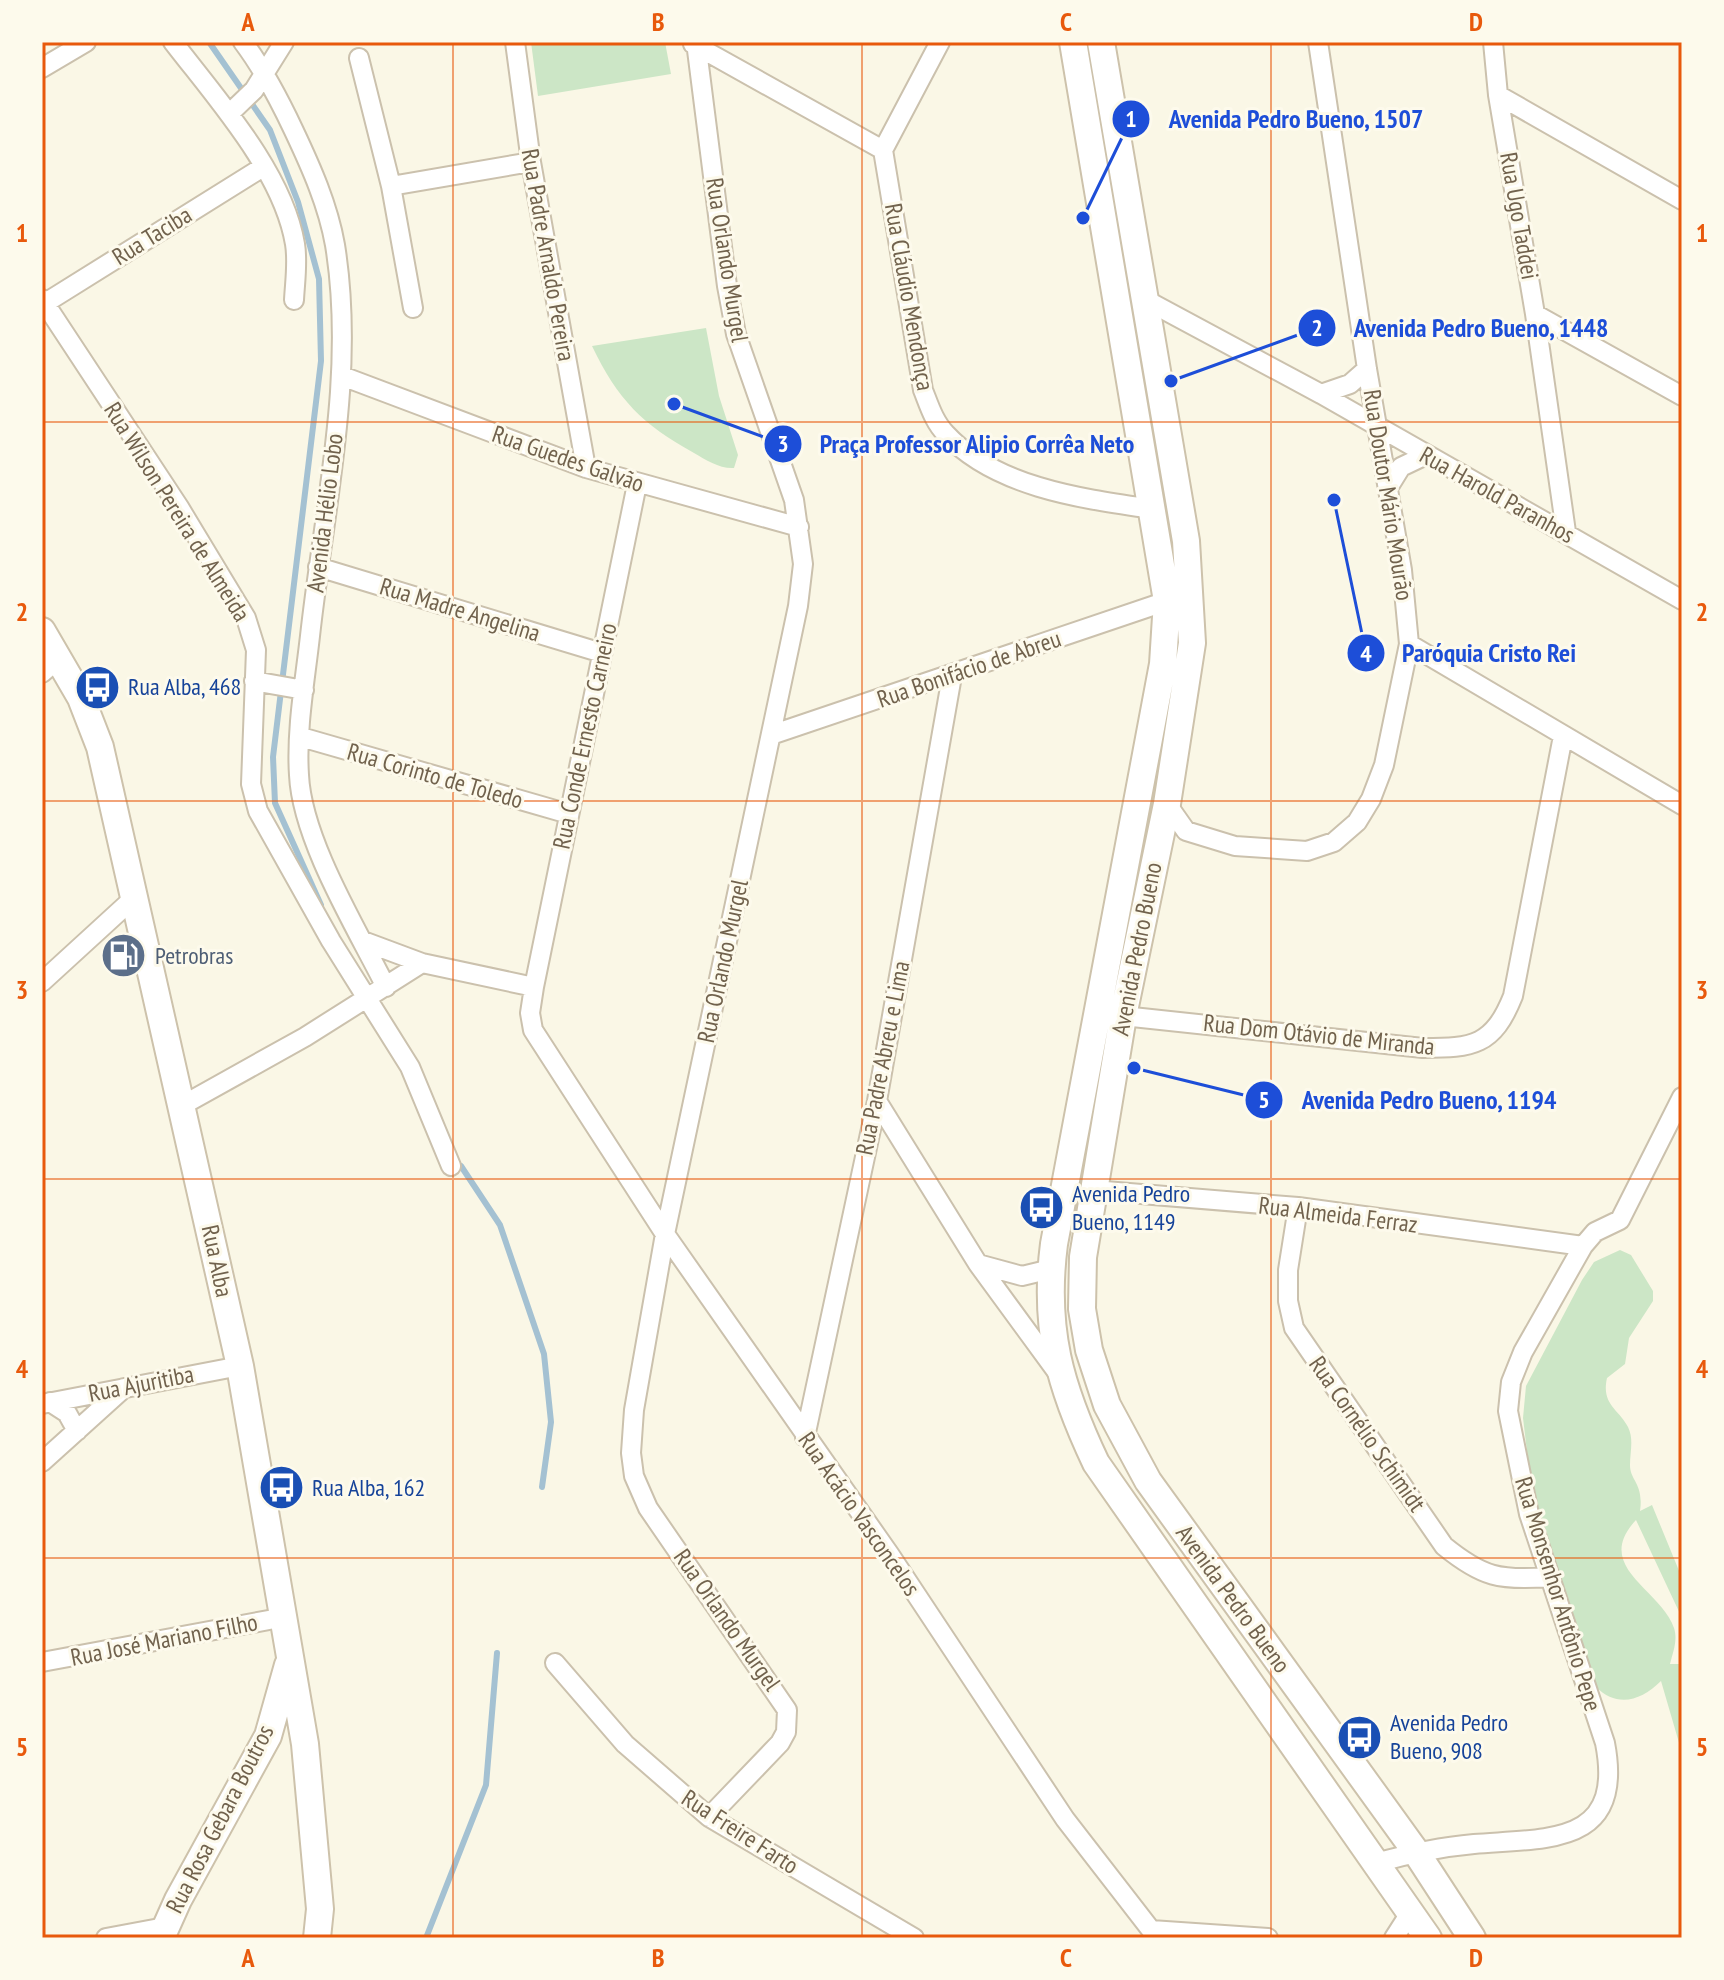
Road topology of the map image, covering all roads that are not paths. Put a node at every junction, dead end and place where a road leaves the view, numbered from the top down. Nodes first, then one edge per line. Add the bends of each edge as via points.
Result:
1 (86, 42) edge
2 (173, 42) edge
3 (243, 42) edge
4 (284, 42) edge
5 (515, 42) edge
6 (940, 42) edge
7 (1073, 42) edge
8 (1101, 42) edge
9 (1318, 42) edge
10 (1493, 42) edge
11 (696, 45) edge
12 (359, 58) dead end
13 (42, 68) edge
14 (266, 73) junction
15 (1498, 95) junction
16 (233, 111) junction
17 (883, 150) junction
18 (531, 162) junction
19 (263, 167) junction
20 (391, 186) junction
21 (1682, 200) edge
22 (1144, 299) junction
23 (294, 300) dead end
24 (43, 302) edge
25 (413, 308) dead end
26 (1535, 314) junction
27 (1367, 369) junction
28 (342, 376) junction
29 (1321, 394) junction
30 (1682, 396) edge
31 (1378, 429) junction
32 (1424, 456) junction
33 (586, 468) junction
34 (637, 484) junction
35 (1388, 488) junction
36 (1153, 509) junction
37 (799, 527) junction
38 (1566, 532) junction
39 (318, 567) junction
40 (1682, 600) edge
41 (1167, 601) junction
42 (42, 631) edge
43 (1409, 644) junction
44 (602, 653) junction
45 (51, 666) edge
46 (952, 676) junction
47 (259, 682) junction
48 (301, 689) junction
49 (771, 735) junction
50 (1563, 736) junction
51 (301, 737) junction
52 (1167, 804) junction
53 (1682, 805) edge
54 (569, 814) junction
55 (136, 896) junction
56 (363, 941) junction
57 (422, 963) junction
58 (42, 982) edge
59 (386, 987) junction
60 (534, 987) junction
61 (370, 998) junction
62 (1123, 1016) junction
63 (1682, 1097) edge
64 (877, 1101) junction
65 (183, 1105) junction
66 (451, 1166) dead end
67 (1093, 1190) junction
68 (1298, 1207) junction
69 (665, 1234) junction
70 (1583, 1246) junction
71 (978, 1264) junction
72 (1051, 1269) junction
73 (240, 1366) junction
74 (1059, 1375) junction
75 (126, 1386) junction
76 (46, 1403) edge
77 (77, 1431) junction
78 (805, 1437) junction
79 (42, 1462) edge
80 (1549, 1577) junction
81 (285, 1617) junction
82 (291, 1654) junction
83 (42, 1662) edge
84 (555, 1663) dead end
85 (268, 1736) junction
86 (305, 1744) junction
87 (709, 1817) junction
88 (1416, 1852) junction
89 (1376, 1863) junction
90 (320, 1909) junction
91 (1410, 1913) junction
92 (163, 1933) edge
93 (1149, 1934) edge
94 (106, 1938) edge
95 (317, 1938) edge
96 (336, 1938) edge
97 (914, 1938) edge
98 (1268, 1938) edge
99 (1394, 1938) edge
100 (1428, 1938) edge
101 (1472, 1938) edge

1 - 13 street
2 - 16 street
3 - 14 street, Avenida Hélio Lobo
4 - 14 street
5 - 18 street, Rua Padre Arnaldo Pereira
6 - 17 street
7 - 36 main road, Avenida Pedro Bueno
8 - 22 main road, Avenida Pedro Bueno
9 - 27 street, Rua Doutor Mário Mourão
10 - 15 street, Rua Ugo Taddei
11 - 17 street
11 - 37 street, Rua Orlando Murgel via 736,334
12 - 20 street
14 - 16 street
14 - 28 street, Avenida Hélio Lobo via 327,210 342,296
15 - 21 street
15 - 26 street, Rua Ugo Taddei
16 - 19 street
17 - 36 street, Rua Cláudio Mendonça via 923,390 945,433 990,467 1016,477 1071,496
18 - 20 street
18 - 33 street, Rua Padre Arnaldo Pereira
19 - 23 street via 295,242
19 - 24 street, Rua Taciba
20 - 25 street
22 - 29 street, Rua Harold Paranhos
22 - 52 main road, Avenida Pedro Bueno via 1191,596 1192,643
24 - 47 street, Rua Wilson Pereira de Almeida via 246,618
26 - 30 street
26 - 38 street, Rua Ugo Taddei
27 - 29 street via 1350,384
27 - 31 street, Rua Doutor Mário Mourão
28 - 33 street, Rua Guedes Galvão
28 - 39 street, Avenida Hélio Lobo
29 - 31 street, Rua Harold Paranhos
31 - 32 street, Rua Harold Paranhos
31 - 35 street, Rua Doutor Mário Mourão
32 - 35 street via 1401,467
32 - 38 street, Rua Harold Paranhos
33 - 34 street, Rua Guedes Galvão
34 - 37 street, Rua Guedes Galvão
34 - 44 street, Rua Conde Ernesto Carneiro
35 - 43 street, Rua Doutor Mário Mourão
36 - 41 main road, Avenida Pedro Bueno
37 - 49 street, Rua Orlando Murgel via 803,564 798,606
38 - 40 street, Rua Harold Paranhos
39 - 44 street, Rua Madre Angelina
39 - 48 street, Avenida Hélio Lobo
41 - 46 street, Rua Bonifácio de Abreu
41 - 72 main road, Avenida Pedro Bueno via 1160,679
42 - 45 main road, Rua Alba
43 - 50 street
43 - 52 street, Rua Doutor Mário Mourão via 1384,765 1357,822 1334,842 1307,851 1235,846 1186,831
44 - 54 street, Rua Conde Ernesto Carneiro
45 - 55 main road, Rua Alba via 81,698 100,747
46 - 49 street, Rua Bonifácio de Abreu
46 - 64 street, Rua Padre Abreu e Lima
47 - 48 street
47 - 61 street, Rua Wilson Pereira de Almeida via 251,784 258,811 331,941
48 - 51 street, Avenida Hélio Lobo
49 - 69 street, Rua Orlando Murgel
50 - 53 street
50 - 62 street, Rua Dom Otávio de Miranda via 1513,996 1502,1023 1486,1040 1458,1048 1423,1048
51 - 54 street, Rua Corinto de Toledo
51 - 56 street, Avenida Hélio Lobo via 303,805
52 - 62 main road, Avenida Pedro Bueno
54 - 60 street, Rua Conde Ernesto Carneiro
55 - 58 street
55 - 65 main road, Rua Alba
56 - 57 street
56 - 59 street, Avenida Hélio Lobo
57 - 59 street
57 - 60 street
59 - 61 street
60 - 69 street, Rua Acácio Vasconcelos via 530,1013 541,1045
61 - 65 street
61 - 66 street, Rua Wilson Pereira de Almeida via 410,1067
62 - 67 main road, Avenida Pedro Bueno
63 - 70 street, Rua Monsenhor Antônio Pepe via 1620,1220 1595,1232
64 - 71 street
64 - 78 street, Rua Padre Abreu e Lima
65 - 73 main road, Rua Alba
67 - 68 street, Rua Almeida Ferraz
67 - 88 main road, Avenida Pedro Bueno via 1082,1309 1107,1405 1148,1481
68 - 70 street, Rua Almeida Ferraz
68 - 80 street, Rua Cornélio Schimidt via 1288,1301 1294,1328 1317,1364 1444,1546 1491,1576
69 - 78 street, Rua Acácio Vasconcelos
69 - 87 street, Rua Orlando Murgel via 634,1410 634,1476 648,1508 782,1698 789,1720 780,1743
70 - 80 street, Rua Monsenhor Antônio Pepe via 1523,1352 1511,1382 1508,1411 1529,1514
71 - 72 street via 1022,1276
71 - 74 street
72 - 74 main road, Avenida Pedro Bueno via 1051,1329
73 - 75 street, Rua Ajuritiba
73 - 81 main road, Rua Alba
74 - 89 main road, Avenida Pedro Bueno via 1096,1463
75 - 76 street, Rua Ajuritiba
75 - 77 street
76 - 77 street via 67,1413
77 - 79 street
78 - 93 street, Rua Acácio Vasconcelos
80 - 88 street, Rua Monsenhor Antônio Pepe via 1605,1743 1610,1770 1601,1810 1565,1836
81 - 82 main road, Rua Alba
81 - 83 street, Rua José Mariano Filho
82 - 85 main road, Rua Rosa Gebara Boutros
82 - 86 main road, Rua Alba
84 - 87 street, Rua Freire Farto via 625,1744
85 - 86 main road via 285,1732
85 - 92 main road, Rua Rosa Gebara Boutros
86 - 90 main road, Rua Alba
87 - 97 street, Rua Freire Farto
88 - 89 street, Rua Monsenhor Antônio Pepe
88 - 101 main road, Avenida Pedro Bueno
89 - 91 main road, Avenida Pedro Bueno
90 - 95 main road
90 - 96 main road
91 - 99 street
91 - 100 main road, Avenida Pedro Bueno
92 - 94 street
93 - 98 street, Rua Acácio Vasconcelos

